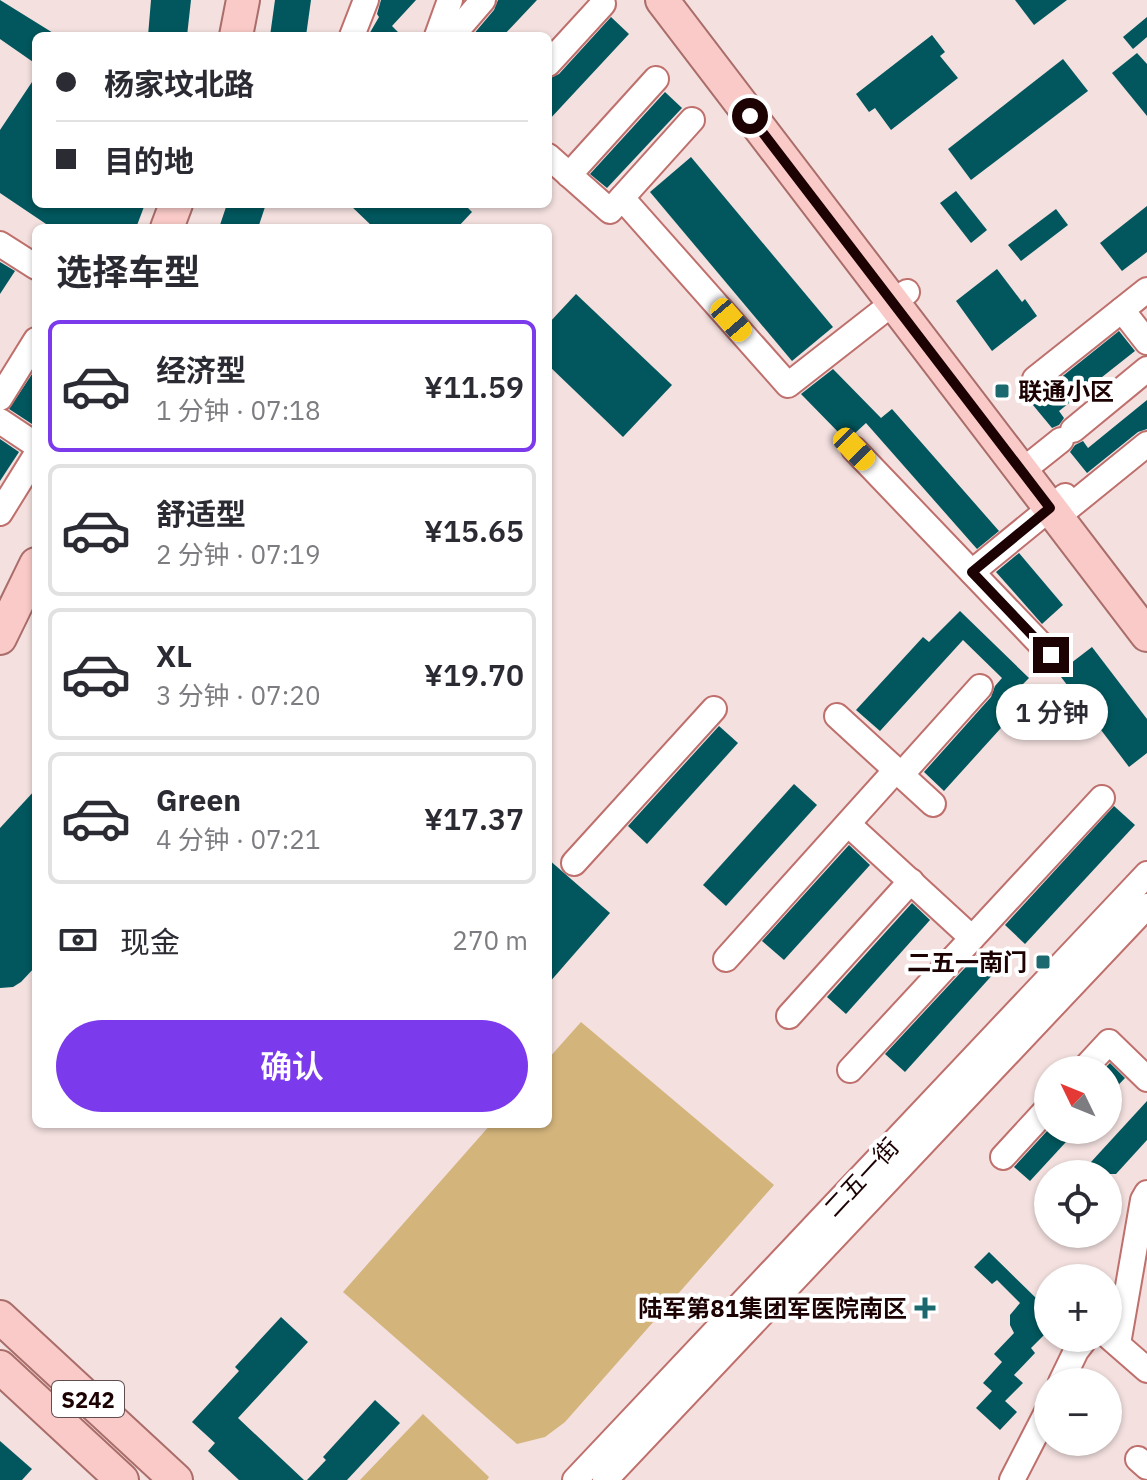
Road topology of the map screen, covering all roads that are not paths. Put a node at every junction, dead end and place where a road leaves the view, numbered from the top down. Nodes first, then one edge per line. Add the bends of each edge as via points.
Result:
1 (227, 0) edge
2 (243, 0) edge
3 (366, 0) edge
4 (450, 0) edge
5 (483, 0) edge
6 (662, 0) edge
7 (685, 0) edge
8 (603, 4) dead end
9 (221, 32) edge
10 (237, 32) edge
11 (354, 32) edge
12 (438, 32) edge
13 (455, 32) edge
14 (552, 60) edge
15 (656, 79) dead end
16 (692, 120) dead end
17 (552, 160) edge
18 (569, 175) junction
19 (622, 198) junction
20 (0, 244) edge
21 (32, 264) edge
22 (1147, 290) edge
23 (900, 297) junction
24 (1122, 310) junction
25 (1147, 342) edge
26 (32, 346) edge
27 (1147, 369) edge
28 (1035, 379) dead end
29 (0, 398) edge
30 (0, 421) edge
31 (32, 442) edge
32 (1147, 444) edge
33 (854, 449) dead end
34 (1048, 450) junction
35 (32, 461) edge
36 (1061, 506) junction
37 (0, 513) edge
38 (972, 572) junction
39 (32, 573) edge
40 (32, 602) edge
41 (1147, 603) edge
42 (1147, 635) edge
43 (0, 643) edge
44 (1051, 655) dead end
45 (980, 687) dead end
46 (714, 709) dead end
47 (837, 716) dead end
48 (899, 773) junction
49 (1102, 798) dead end
50 (933, 804) dead end
51 (848, 824) junction
52 (574, 863) dead end
53 (1147, 874) edge
54 (911, 881) junction
55 (1147, 906) edge
56 (972, 938) junction
57 (726, 959) dead end
58 (789, 1016) dead end
59 (1096, 1056) edge
60 (850, 1070) dead end
61 (1147, 1079) edge
62 (1034, 1123) edge
63 (918, 1132) junction
64 (1003, 1157) dead end
65 (1147, 1193) edge
66 (1122, 1298) edge
67 (0, 1317) edge
68 (1122, 1346) edge
69 (1144, 1359) edge
70 (0, 1367) edge
71 (1034, 1437) edge
72 (122, 1480) edge
73 (176, 1480) edge
74 (575, 1480) edge
75 (605, 1480) edge
76 (1012, 1480) edge

1 - 9 main road
2 - 10 main road
3 - 11 street
4 - 12 street
5 - 13 street
6 - 23 main road
7 - 23 main road
8 - 14 street
15 - 18 street
16 - 19 street
17 - 18 street
18 - 19 street via 610,211
19 - 23 street via 788,385
20 - 21 street
22 - 24 street
23 - 34 main road
24 - 25 street
24 - 28 street
26 - 29 street
27 - 34 street
30 - 31 street
32 - 36 street
33 - 38 street
34 - 36 main road
35 - 37 street
36 - 38 street
36 - 41 main road
36 - 42 main road
38 - 44 street
39 - 43 main road
40 - 43 main road
45 - 48 street
46 - 52 street
47 - 48 street
48 - 50 street
48 - 51 street
49 - 56 street
51 - 54 street
51 - 57 street
53 - 63 street, 二五一街
54 - 56 street
54 - 58 street
55 - 63 street, 二五一街
56 - 60 street
59 - 61 street via 1109,1042
62 - 64 street
63 - 74 street, 二五一街
63 - 75 street, 二五一街
65 - 66 street
67 - 73 main road, S242
68 - 69 street
70 - 72 main road, S242
71 - 76 street

